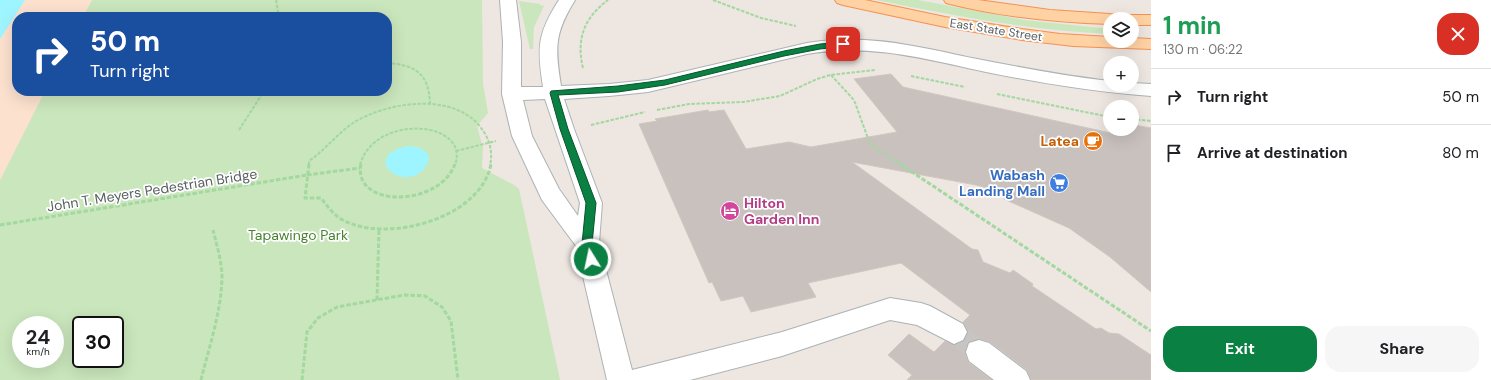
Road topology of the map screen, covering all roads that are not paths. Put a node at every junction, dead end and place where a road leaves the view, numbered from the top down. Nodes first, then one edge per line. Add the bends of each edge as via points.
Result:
1 (508, 0) edge
2 (567, 0) edge
3 (843, 0) edge
4 (952, 0) edge
5 (1103, 19) edge
6 (1139, 20) edge
7 (1151, 20) edge
8 (1151, 44) edge
9 (1151, 90) edge
10 (554, 93) junction
11 (512, 94) junction
12 (587, 244) junction
13 (954, 332) tunnel mouth
14 (979, 352) tunnel mouth
15 (621, 380) edge
16 (639, 380) edge
17 (1016, 380) edge

1 - 11 street via 512,42
2 - 10 street via 550,33 548,49
3 - 8 main road, East State Street via 979,28 1047,38
4 - 5 main road, East State Street via 1003,10
6 - 7 main road
9 - 10 street via 1114,88 1039,77 906,50 855,44 820,46 784,53 665,82
10 - 11 street
10 - 12 street via 591,203
11 - 12 street via 522,136 550,194
12 - 15 street
13 - 16 street via 921,314 890,309 782,344
14 - 17 street

